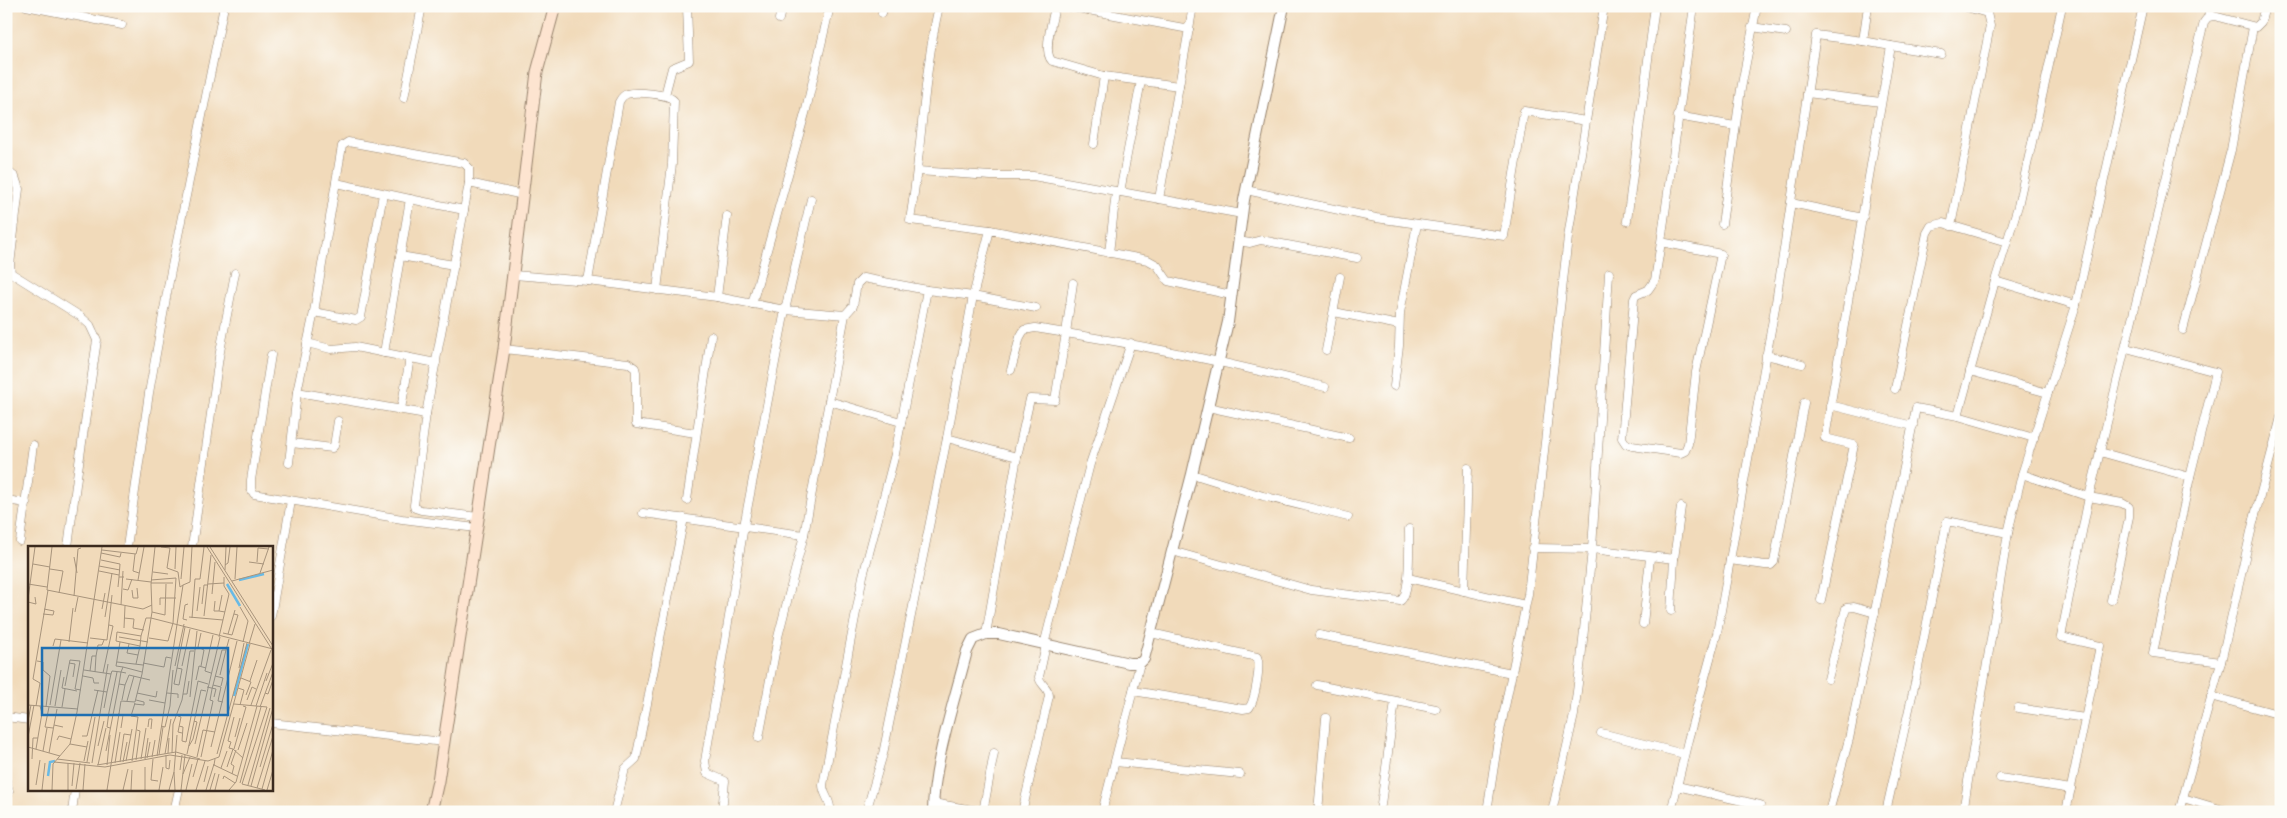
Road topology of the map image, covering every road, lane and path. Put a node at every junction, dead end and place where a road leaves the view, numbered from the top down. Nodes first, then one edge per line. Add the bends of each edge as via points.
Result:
1 (26, 6) edge
2 (224, 6) edge
3 (422, 6) edge
4 (555, 6) edge
5 (687, 6) edge
6 (782, 6) edge
7 (830, 6) edge
8 (939, 6) edge
9 (1055, 6) edge
10 (1067, 6) edge
11 (1193, 6) edge
12 (1284, 6) edge
13 (1604, 6) edge
14 (1655, 6) edge
15 (1694, 6) edge
16 (1757, 6) edge
17 (1868, 6) edge
18 (1963, 6) edge
19 (2062, 6) edge
20 (2143, 6) edge
21 (2210, 6) edge
22 (2265, 6) edge
23 (2208, 17) junction
24 (779, 19) dead end
25 (122, 25) dead end
26 (1752, 26) junction
27 (2254, 27) junction
28 (1189, 29) junction
29 (1786, 32) dead end
30 (1863, 41) junction
31 (1891, 46) junction
32 (1941, 54) dead end
33 (1104, 76) junction
34 (1141, 81) junction
35 (1179, 86) junction
36 (1807, 93) junction
37 (665, 95) junction
38 (404, 98) dead end
39 (1881, 102) junction
40 (1677, 116) junction
41 (1586, 121) junction
42 (1735, 126) junction
43 (1094, 144) dead end
44 (6, 170) edge
45 (918, 171) junction
46 (336, 183) junction
47 (469, 183) junction
48 (1246, 190) junction
49 (1118, 192) junction
50 (382, 194) junction
51 (523, 195) junction
52 (410, 199) junction
53 (811, 199) dead end
54 (1159, 199) junction
55 (1791, 202) junction
56 (464, 210) junction
57 (1242, 214) junction
58 (727, 216) dead end
59 (1863, 218) junction
60 (1627, 221) dead end
61 (1417, 224) junction
62 (1722, 224) dead end
63 (1951, 226) junction
64 (990, 230) junction
65 (1238, 241) junction
66 (1661, 242) junction
67 (2007, 242) junction
68 (1109, 252) junction
69 (400, 256) junction
70 (1357, 258) dead end
71 (454, 265) junction
72 (235, 273) dead end
73 (1609, 273) dead end
74 (514, 275) junction
75 (1340, 277) dead end
76 (588, 281) junction
77 (1994, 281) junction
78 (1073, 283) dead end
79 (657, 290) junction
80 (927, 290) junction
81 (1231, 294) junction
82 (973, 296) junction
83 (717, 297) junction
84 (752, 304) junction
85 (2076, 305) junction
86 (1036, 308) dead end
87 (785, 310) junction
88 (314, 312) junction
89 (1334, 312) junction
90 (845, 315) junction
91 (1399, 326) junction
92 (2183, 330) dead end
93 (1066, 334) junction
94 (711, 336) dead end
95 (307, 343) junction
96 (1131, 343) junction
97 (2126, 348) junction
98 (504, 349) junction
99 (1326, 350) dead end
100 (384, 352) junction
101 (271, 355) dead end
102 (1766, 355) junction
103 (410, 358) junction
104 (1219, 360) junction
105 (436, 363) junction
106 (1802, 364) dead end
107 (1011, 370) dead end
108 (1970, 371) junction
109 (1394, 386) dead end
110 (1325, 387) dead end
111 (1895, 389) dead end
112 (297, 392) junction
113 (2048, 393) junction
114 (829, 401) junction
115 (1804, 403) dead end
116 (1830, 405) junction
117 (1208, 407) junction
118 (401, 409) junction
119 (426, 414) junction
120 (1958, 416) junction
121 (2281, 417) edge
122 (338, 420) dead end
123 (901, 422) junction
124 (1913, 426) junction
125 (696, 433) junction
126 (946, 438) junction
127 (1349, 438) dead end
128 (2034, 438) junction
129 (292, 444) junction
130 (33, 445) dead end
131 (2100, 452) junction
132 (1017, 457) junction
133 (289, 463) dead end
134 (1468, 468) dead end
135 (1192, 474) junction
136 (2022, 474) junction
137 (2190, 477) junction
138 (2089, 497) junction
139 (6, 500) edge
140 (687, 500) dead end
141 (291, 501) junction
142 (26, 503) junction
143 (1682, 507) dead end
144 (643, 513) dead end
145 (478, 516) junction
146 (1348, 517) dead end
147 (684, 518) junction
148 (744, 526) junction
149 (476, 528) junction
150 (1409, 529) dead end
151 (2008, 532) junction
152 (804, 535) junction
153 (20, 541) dead end
154 (68, 546) edge
155 (127, 546) edge
156 (192, 546) edge
157 (1532, 548) junction
158 (1592, 549) junction
159 (1172, 551) junction
160 (1650, 558) junction
161 (1674, 559) junction
162 (1730, 560) junction
163 (1408, 578) junction
164 (1464, 591) junction
165 (1820, 600) dead end
166 (2111, 600) dead end
167 (1525, 606) junction
168 (272, 610) edge
169 (1671, 611) dead end
170 (1875, 613) junction
171 (1643, 624) dead end
172 (1151, 632) junction
173 (986, 634) junction
174 (1319, 635) dead end
175 (1045, 645) junction
176 (2221, 662) junction
177 (1140, 663) junction
178 (1512, 673) junction
179 (1828, 679) dead end
180 (1317, 685) dead end
181 (1133, 691) junction
182 (2211, 696) junction
183 (1395, 701) junction
184 (2018, 708) dead end
185 (1436, 709) dead end
186 (2281, 715) edge
187 (6, 717) edge
188 (1326, 718) dead end
189 (2086, 718) junction
190 (28, 720) edge
191 (272, 723) edge
192 (1601, 733) dead end
193 (759, 738) dead end
194 (444, 742) junction
195 (994, 753) dead end
196 (1684, 754) junction
197 (1115, 762) junction
198 (1240, 774) dead end
199 (2000, 778) dead end
200 (6, 781) edge
201 (1677, 786) junction
202 (2071, 789) junction
203 (76, 790) edge
204 (179, 790) edge
205 (2183, 798) junction
206 (6, 803) edge
207 (1760, 805) dead end
208 (933, 807) edge
209 (1024, 808) dead end
210 (72, 812) edge
211 (174, 812) edge
212 (431, 812) edge
213 (614, 812) edge
214 (722, 812) edge
215 (830, 812) edge
216 (866, 812) edge
217 (984, 812) edge
218 (1102, 812) edge
219 (1318, 812) edge
220 (1380, 812) edge
221 (1487, 812) edge
222 (1552, 812) edge
223 (1672, 812) edge
224 (1829, 812) edge
225 (1886, 812) edge
226 (1962, 812) edge
227 (2066, 812) edge
228 (2179, 812) edge
229 (2230, 812) edge

1 - 25 street
2 - 155 street via 149,393
3 - 38 street
4 - 51 main road via 537,72
5 - 37 street via 689,61 672,68
6 - 24 street
7 - 84 street via 806,110
8 - 45 street via 930,45
9 - 33 street via 1048,58
10 - 28 street
11 - 28 street
12 - 48 street
13 - 41 street
14 - 60 street
15 - 40 street
16 - 26 street
17 - 30 street
18 - 63 street via 1987,13 1990,26
19 - 67 street via 2018,206
20 - 85 street
21 - 23 street
22 - 27 street via 2261,22
23 - 27 street
23 - 97 street
26 - 29 street
26 - 42 street
27 - 92 street via 2231,150
28 - 35 street
30 - 31 street
30 - 36 street via 1816,35
31 - 32 street
31 - 39 street
33 - 34 street
33 - 43 street
34 - 35 street
34 - 49 street
35 - 54 street
36 - 39 street
36 - 55 street
37 - 76 street via 630,93 622,97
37 - 79 street via 674,102 674,139
39 - 59 street
40 - 42 street
40 - 66 street
41 - 61 street via 1524,111 1504,236
41 - 157 street via 1568,237
42 - 62 street
44 - 154 street via 15,177 20,188 11,273 80,316 90,325 97,340
45 - 49 street via 1033,176
45 - 64 street via 910,220
46 - 47 street via 342,146 348,142 464,163 469,168
46 - 50 street
46 - 88 street
47 - 51 street
47 - 56 street
48 - 57 street
48 - 61 street
49 - 54 street
49 - 68 street
50 - 52 street
50 - 88 street via 361,317 356,320
51 - 74 main road
52 - 56 street
52 - 69 street
53 - 87 street
54 - 57 street
55 - 59 street
55 - 102 street
56 - 71 street
57 - 65 street
58 - 83 street
59 - 116 street
61 - 91 street
63 - 67 street
63 - 111 street via 1939,223 1929,229
64 - 68 street
64 - 82 street
65 - 70 street via 1250,243 1261,240
65 - 81 street
66 - 66 street via 1721,254 1696,372 1688,444 1681,453 1632,446 1622,438 1634,299 1651,288 1655,280
67 - 77 street
68 - 81 street via 1154,262 1165,278 1173,283
69 - 71 street
69 - 100 street
71 - 105 street
72 - 156 street
73 - 158 street
74 - 76 street
74 - 98 main road
75 - 89 street
76 - 79 street
77 - 85 street
77 - 108 street
78 - 93 street
79 - 83 street
80 - 82 street
80 - 90 street via 863,278 857,284 853,306
80 - 123 street
81 - 104 street
82 - 86 street
82 - 126 street
83 - 84 street
84 - 87 street
85 - 113 street
87 - 90 street
87 - 148 street
88 - 95 street
89 - 91 street
89 - 99 street
90 - 114 street
91 - 109 street
93 - 96 street
93 - 107 street via 1035,328 1024,330
93 - 132 street via 1055,400 1030,399
94 - 125 street
95 - 100 street via 332,349 355,347
95 - 112 street
96 - 104 street
96 - 175 street via 1090,464
97 - 131 street
97 - 137 street via 2216,372
98 - 125 street via 628,363 636,372 636,424
98 - 145 main road
100 - 103 street
101 - 141 street via 250,490 258,496
102 - 106 street
102 - 162 street
103 - 105 street
103 - 118 street
104 - 110 street
104 - 117 street
105 - 119 street
108 - 113 street
108 - 120 street
112 - 118 street
112 - 129 street
113 - 128 street
114 - 123 street
114 - 152 street
115 - 162 street via 1774,562 1765,565
116 - 124 street
116 - 165 street via 1825,438 1854,445
117 - 127 street
117 - 135 street
118 - 119 street
119 - 145 street via 415,508
120 - 124 street via 1916,408
120 - 128 street
121 - 176 street
122 - 129 street via 332,448
123 - 215 street via 863,576 827,758 822,788 830,803
124 - 170 street
125 - 140 street
126 - 132 street
126 - 216 street via 883,754
128 - 136 street
129 - 133 street
130 - 142 street
131 - 137 street
131 - 138 street
132 - 173 street
134 - 164 street
135 - 146 street
135 - 159 street
136 - 138 street
136 - 151 street
137 - 176 street via 2153,653
138 - 166 street via 2129,507 2130,517
138 - 189 street via 2061,637 2100,646
139 - 142 street
141 - 149 street
141 - 168 street
142 - 153 street
143 - 161 street
144 - 147 street
145 - 149 main road
147 - 148 street
147 - 213 street via 636,760 625,769
148 - 152 street
148 - 214 street via 705,761 707,773 725,781
149 - 194 main road
150 - 163 street
151 - 225 street via 1947,521
151 - 226 street
152 - 193 street via 778,636
157 - 158 street
157 - 167 street
158 - 160 street
158 - 222 street via 1574,715
159 - 163 street via 1311,590 1396,602 1404,598
159 - 172 street
160 - 161 street
160 - 171 street
161 - 169 street
162 - 196 street via 1718,633
163 - 164 street
164 - 167 street
167 - 178 street
170 - 179 street via 1846,608
170 - 224 street via 1849,739
172 - 177 street via 1146,654
172 - 181 street via 1257,657 1259,666 1253,701 1249,708 1243,709
173 - 175 street
173 - 208 street via 973,639 967,652 941,758
174 - 178 street
175 - 177 street
175 - 209 street via 1039,677 1049,696
176 - 182 street
177 - 181 street
178 - 221 street
180 - 183 street
181 - 197 street
182 - 186 street
182 - 205 street
183 - 185 street
183 - 220 street
184 - 189 street
187 - 190 street
188 - 219 street
189 - 202 street
191 - 194 street
192 - 196 street
194 - 212 main road
195 - 217 street
196 - 201 street
197 - 198 street
197 - 218 street
199 - 202 street
200 - 206 street via 9,791
201 - 207 street
201 - 223 street
202 - 227 street
203 - 210 street
204 - 211 street
205 - 228 street
205 - 229 street
208 - 217 street

